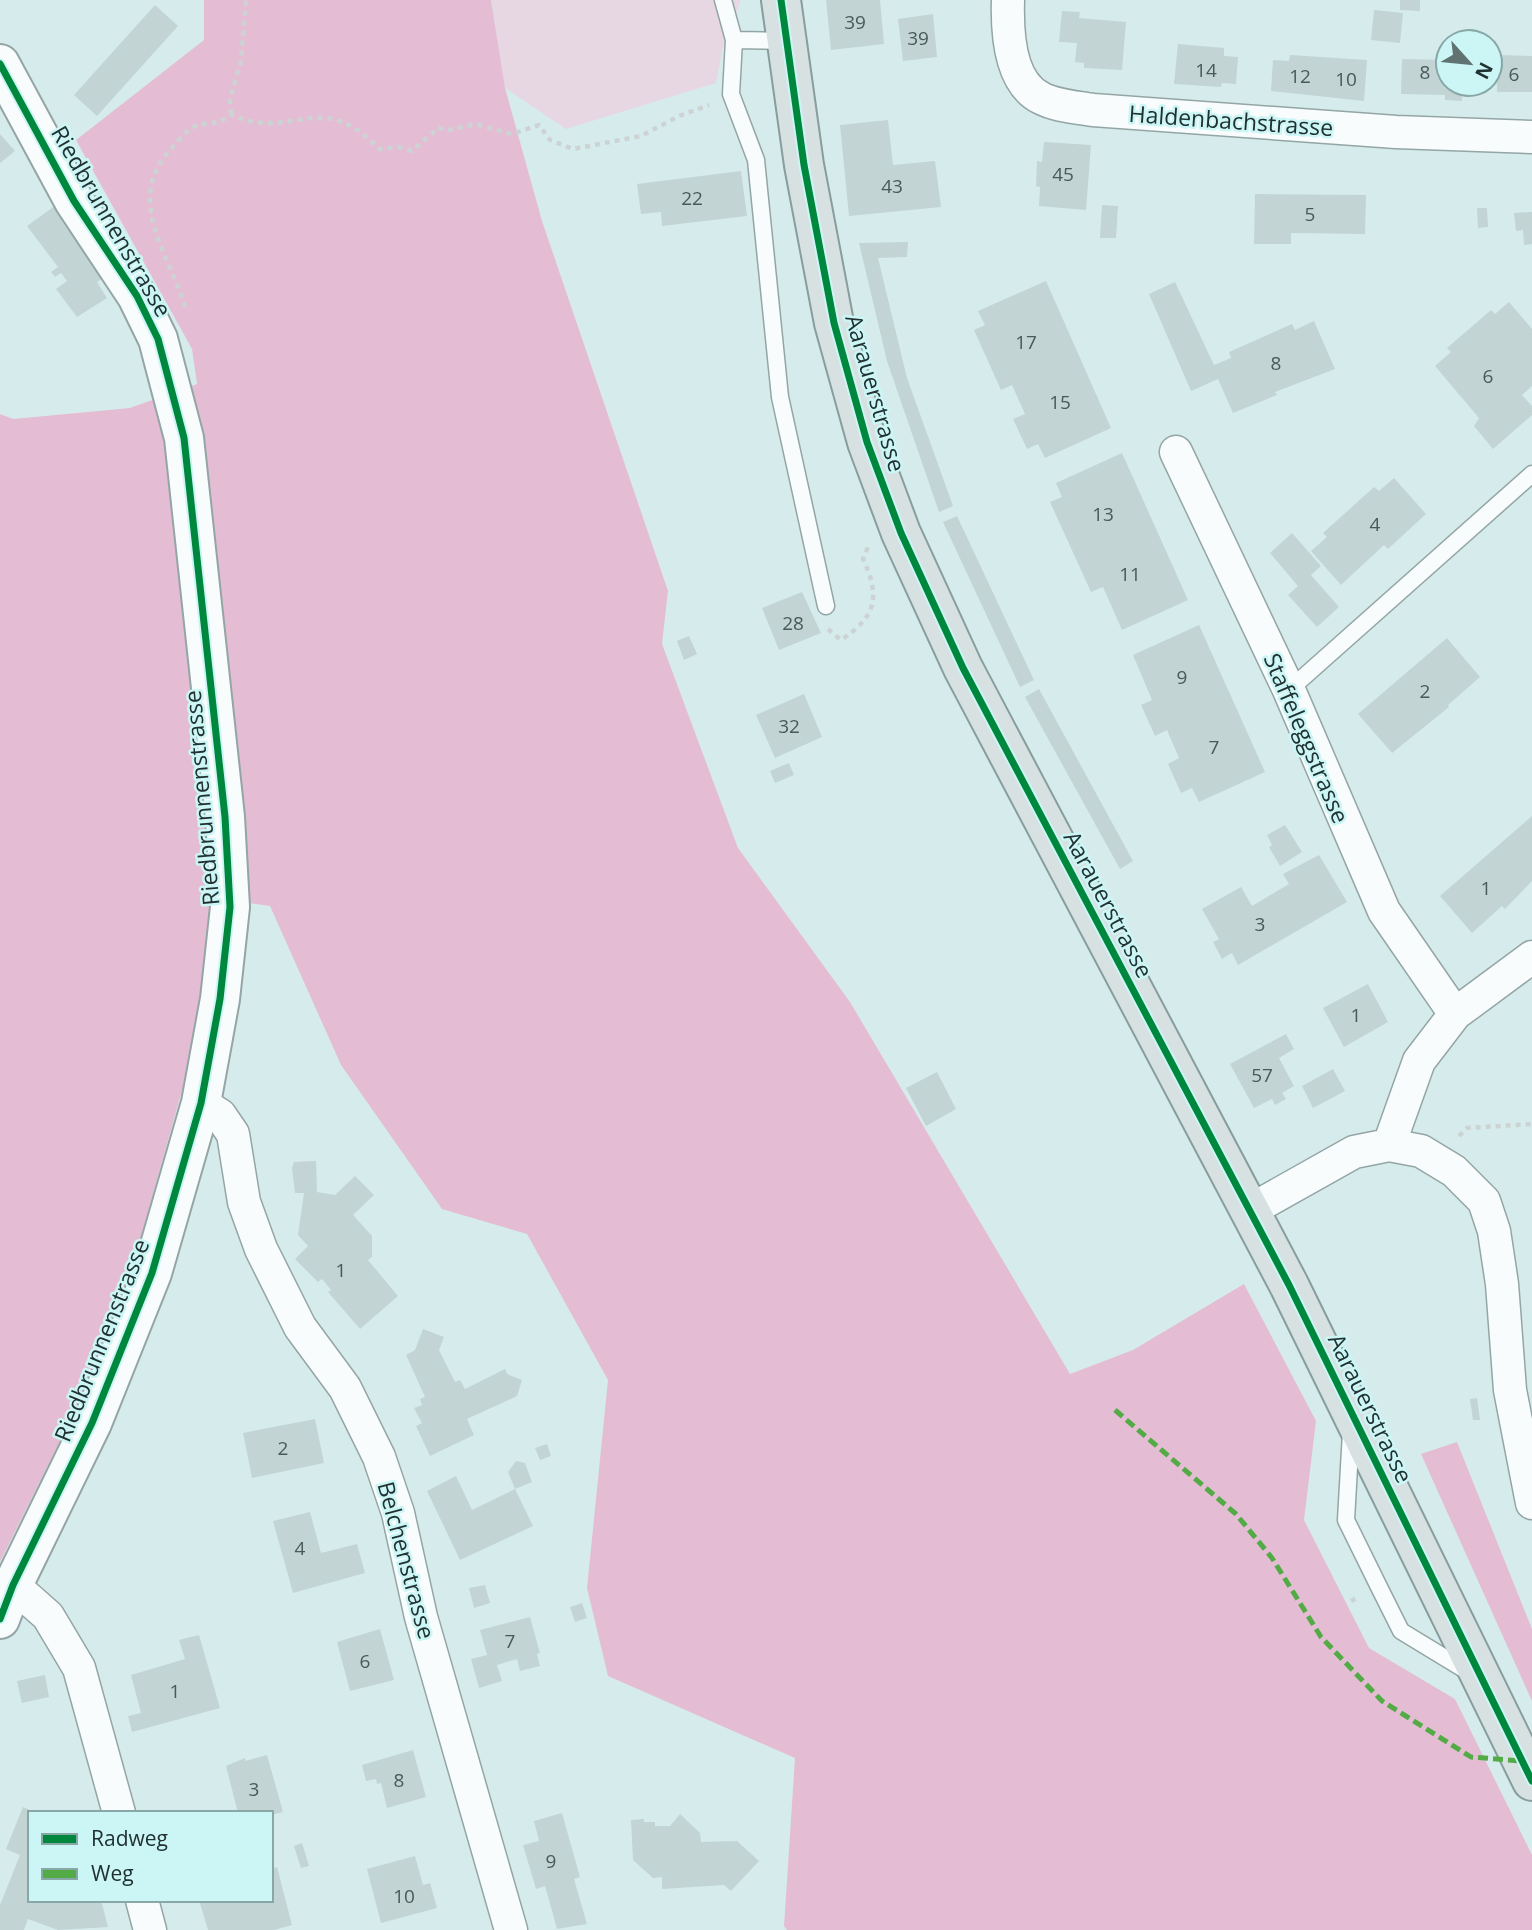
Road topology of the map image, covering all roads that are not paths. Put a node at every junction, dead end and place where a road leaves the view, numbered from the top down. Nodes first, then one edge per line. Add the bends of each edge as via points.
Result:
1 (723, 0) edge
2 (781, 0) edge
3 (1008, 0) edge
4 (734, 40) junction
5 (787, 41) junction
6 (0, 64) edge
7 (1532, 137) edge
8 (1177, 452) dead end
9 (1532, 474) edge
10 (826, 607) road end
11 (1289, 690) junction
12 (1532, 957) edge
13 (1455, 1014) junction
14 (201, 1103) junction
15 (1389, 1145) junction
16 (1249, 1211) junction
17 (1352, 1412) junction
18 (1527, 1461) edge
19 (1532, 1503) edge
20 (6, 1602) edge
21 (1483, 1682) junction
22 (1532, 1782) edge
23 (119, 1811) edge
24 (143, 1902) edge
25 (150, 1930) edge
26 (511, 1930) edge

1 - 4 lane
2 - 5 main road, Aarauerstrasse
3 - 7 street, Haldenbachstrasse via 1007,24 1022,82 1057,104 1396,132
4 - 5 lane
4 - 10 lane via 731,94 755,160 780,397
5 - 16 main road, Aarauerstrasse via 804,165 834,323 867,442 901,533 963,668
6 - 14 street, Riedbrunnenstrasse via 74,201 136,296 158,339 184,438 225,817 230,907 220,999
8 - 11 street, Staffeleggstrasse
9 - 11 lane
11 - 13 street, Staffeleggstrasse via 1384,911
12 - 13 street
13 - 15 street via 1419,1061
14 - 20 street, Riedbrunnenstrasse via 147,1286 92,1423
14 - 26 street, Belchenstrasse via 220,1115 233,1134 244,1202 261,1249 300,1327 345,1388 379,1457
15 - 16 street via 1354,1152
15 - 18 street via 1421,1151 1454,1171 1484,1201 1502,1284 1510,1390
16 - 17 main road, Aarauerstrasse
17 - 21 main road, Aarauerstrasse
17 - 21 lane via 1346,1520 1401,1631
18 - 19 street
20 - 23 street via 48,1616 79,1668
21 - 22 main road, Aarauerstrasse
24 - 25 street

